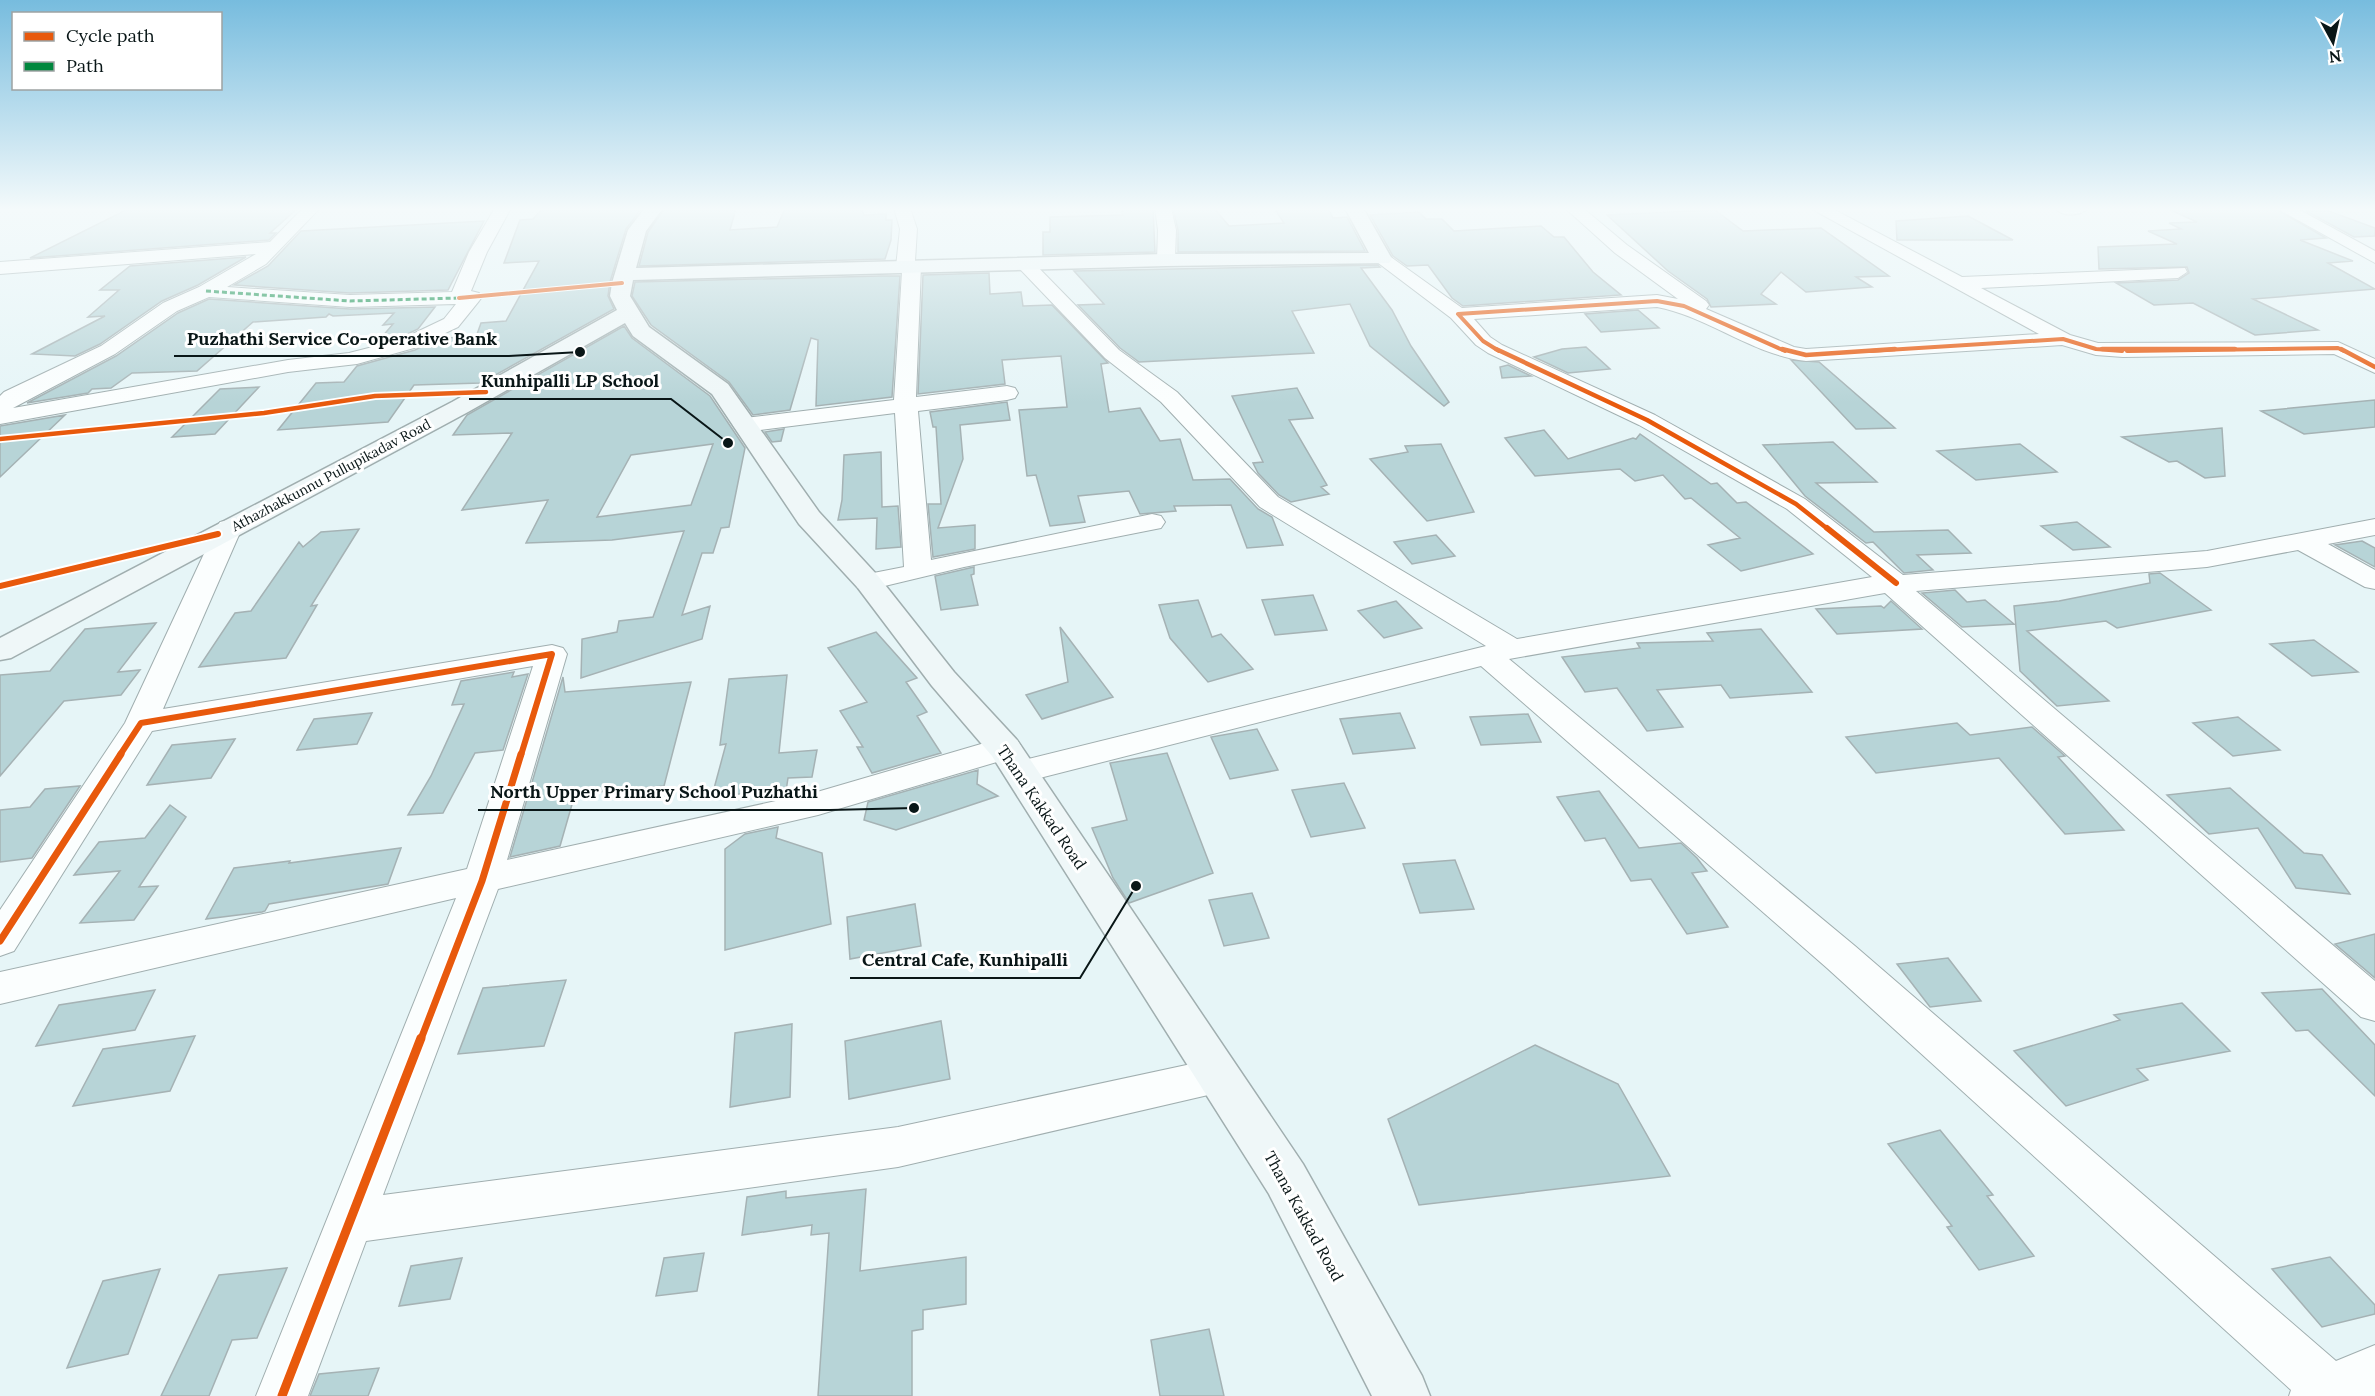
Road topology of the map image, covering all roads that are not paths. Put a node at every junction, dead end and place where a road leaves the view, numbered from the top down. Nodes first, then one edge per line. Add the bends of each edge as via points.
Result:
1 (237, 273) edge
2 (472, 273) edge
3 (660, 273) edge
4 (909, 273) edge
5 (1034, 273) edge
6 (1402, 273) edge
7 (1654, 273) edge
8 (1940, 273) edge
9 (2155, 273) edge
10 (626, 274) joint
11 (1958, 283) junction
12 (206, 291) junction
13 (465, 297) junction
14 (629, 312) junction
15 (1458, 314) junction
16 (1721, 322) junction
17 (2063, 339) junction
18 (2375, 367) edge
19 (1007, 393) dead end
20 (905, 404) junction
21 (0, 407) edge
22 (0, 417) edge
23 (745, 425) junction
24 (1152, 522) dead end
25 (2375, 527) edge
26 (229, 528) junction
27 (2302, 540) junction
28 (918, 572) junction
29 (2375, 581) edge
30 (868, 582) junction
31 (1893, 584) junction
32 (0, 651) edge
33 (1499, 652) junction
34 (141, 723) junction
35 (1013, 760) junction
36 (482, 881) junction
37 (0, 942) edge
38 (0, 988) edge
39 (2375, 1005) edge
40 (1219, 1076) junction
41 (351, 1221) junction
42 (2340, 1386) edge
43 (282, 1396) edge
44 (1402, 1396) edge

1 - 12 street
2 - 13 street
3 - 10 main road
4 - 20 street
5 - 33 street via 1112,354 1169,397 1269,502
6 - 15 street
7 - 16 street
8 - 11 street
9 - 11 street
10 - 14 main road, Thana Kakkad Road via 620,296
11 - 17 street
12 - 13 street via 350,301
12 - 21 street via 170,307 108,350 12,397
13 - 22 street via 451,323 407,344 349,359 288,366
14 - 23 main road, Thana Kakkad Road via 642,331 720,389
14 - 26 main road, Athazhakkunnu Pullupikadav Road via 460,407
15 - 16 street via 1657,301 1684,306
15 - 31 street via 1495,349 1647,420 1796,504
16 - 17 street via 1790,353 1806,355
17 - 18 street via 2096,349 2123,351 2338,348
19 - 20 street
20 - 23 street
20 - 28 street
23 - 30 main road, Thana Kakkad Road via 809,518
24 - 28 street
25 - 27 street
26 - 32 main road, Athazhakkunnu Pullupikadav Road
26 - 34 street
27 - 29 street
27 - 31 street via 2207,559
28 - 30 street
30 - 35 main road, Thana Kakkad Road via 943,679
31 - 33 street
31 - 39 street
33 - 35 street
33 - 42 street via 1841,957
34 - 36 street via 552,654
34 - 37 street
35 - 36 street
35 - 40 main road, Thana Kakkad Road
36 - 38 street
36 - 41 street
40 - 41 street via 898,1147
40 - 44 main road, Thana Kakkad Road via 1286,1179
41 - 43 street

